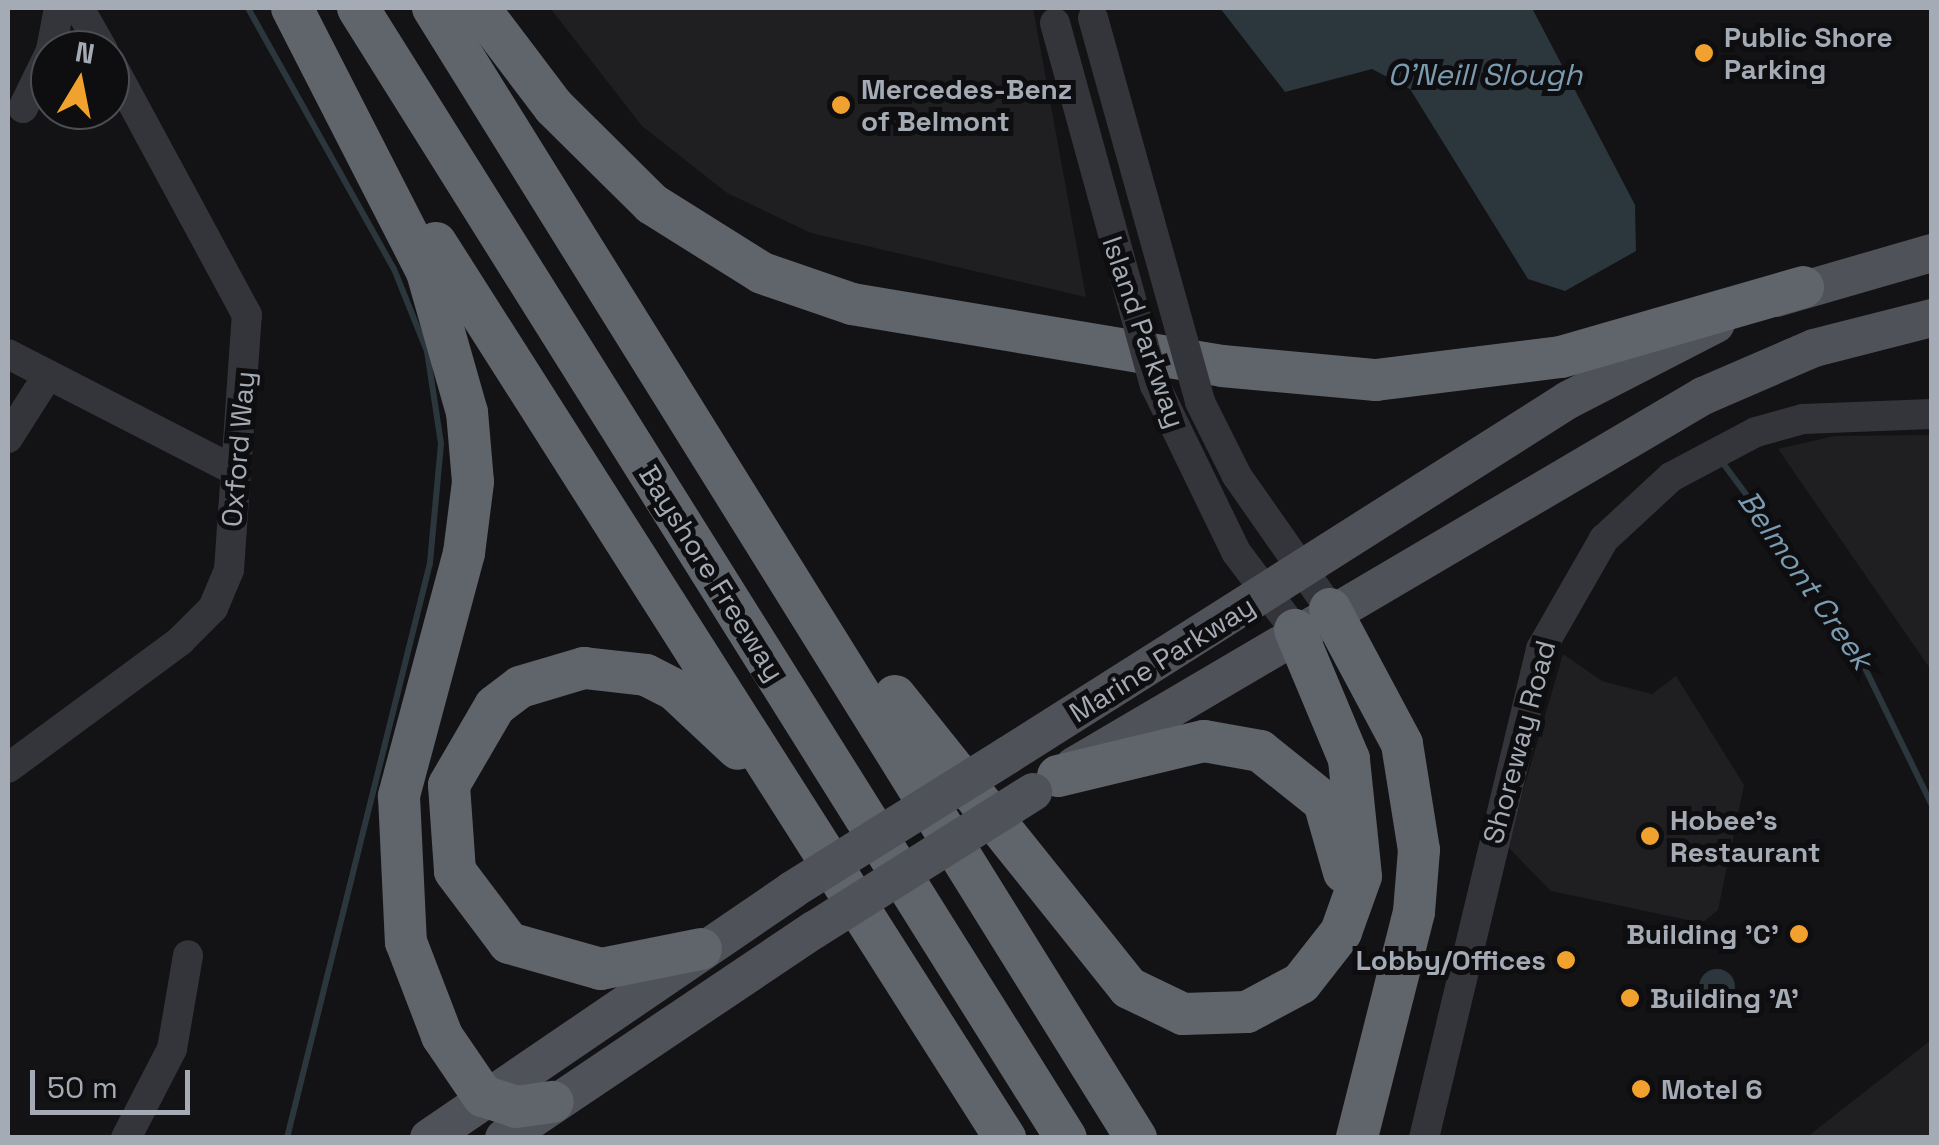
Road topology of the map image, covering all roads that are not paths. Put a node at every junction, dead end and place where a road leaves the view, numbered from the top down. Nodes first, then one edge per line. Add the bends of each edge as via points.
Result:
1 (79, 8) edge
2 (292, 8) edge
3 (358, 8) edge
4 (433, 8) edge
5 (480, 8) edge
6 (1092, 12) edge
7 (1054, 15) edge
8 (92, 30) edge
9 (30, 93) edge
10 (130, 98) edge
11 (23, 108) dead end
12 (384, 188) junction
13 (1932, 253) edge
14 (1803, 287) junction
15 (1932, 318) edge
16 (8, 354) edge
17 (48, 375) junction
18 (1932, 414) edge
19 (8, 438) edge
20 (708, 442) junction
21 (236, 471) junction
22 (1299, 574) junction
23 (1265, 595) junction
24 (1313, 619) junction
25 (8, 768) edge
26 (1046, 784) junction
27 (798, 817) junction
28 (1330, 948) junction
29 (702, 949) junction
30 (188, 955) dead end
31 (483, 1096) junction
32 (553, 1102) junction
33 (126, 1138) edge
34 (430, 1138) edge
35 (504, 1138) edge
36 (1005, 1138) edge
37 (1066, 1138) edge
38 (1136, 1138) edge
39 (1358, 1138) edge
40 (1424, 1138) edge

1 - 8 street
2 - 12 highway
3 - 37 highway, Bayshore Freeway
4 - 20 highway
5 - 14 highway via 554,107 652,204 762,273 852,304 1222,366 1406,380 1562,357
6 - 22 street, Island Parkway, bridge via 1200,402
7 - 23 street, Island Parkway, bridge via 1156,385
9 - 11 street
10 - 21 street, Oxford Way via 244,302
12 - 27 highway via 433,238
12 - 31 highway via 453,340 473,482 460,571 398,796 398,905 427,1006
13 - 14 main road, Marine Parkway
14 - 22 main road, Marine Parkway via 1568,400
15 - 24 main road, Marine Parkway via 1739,377
16 - 17 street
17 - 19 street
17 - 21 street
18 - 40 street, Shoreway Road via 1802,419 1756,432 1671,477 1604,539 1537,660
20 - 28 highway via 968,796 1129,988 1183,1014 1248,1012 1301,984
20 - 38 highway
21 - 25 street, Oxford Way via 229,570 212,608
22 - 23 main road, Marine Parkway
22 - 24 street, Island Parkway
23 - 24 street, Island Parkway
23 - 29 main road, Marine Parkway, bridge
24 - 26 main road, Marine Parkway
24 - 28 highway via 1362,821 1361,876
24 - 39 highway via 1396,728 1420,850 1414,912
26 - 28 highway via 1204,741 1285,764 1324,802 1343,850
26 - 32 main road, Marine Parkway, bridge
27 - 29 highway via 702,710 646,675 552,674 520,687 475,729 449,786 447,845 487,922 509,943 567,966 601,969
27 - 36 highway
29 - 31 main road, Marine Parkway
30 - 33 street via 172,1049
31 - 32 highway via 516,1107
31 - 34 main road, Marine Parkway
32 - 35 main road, Marine Parkway

